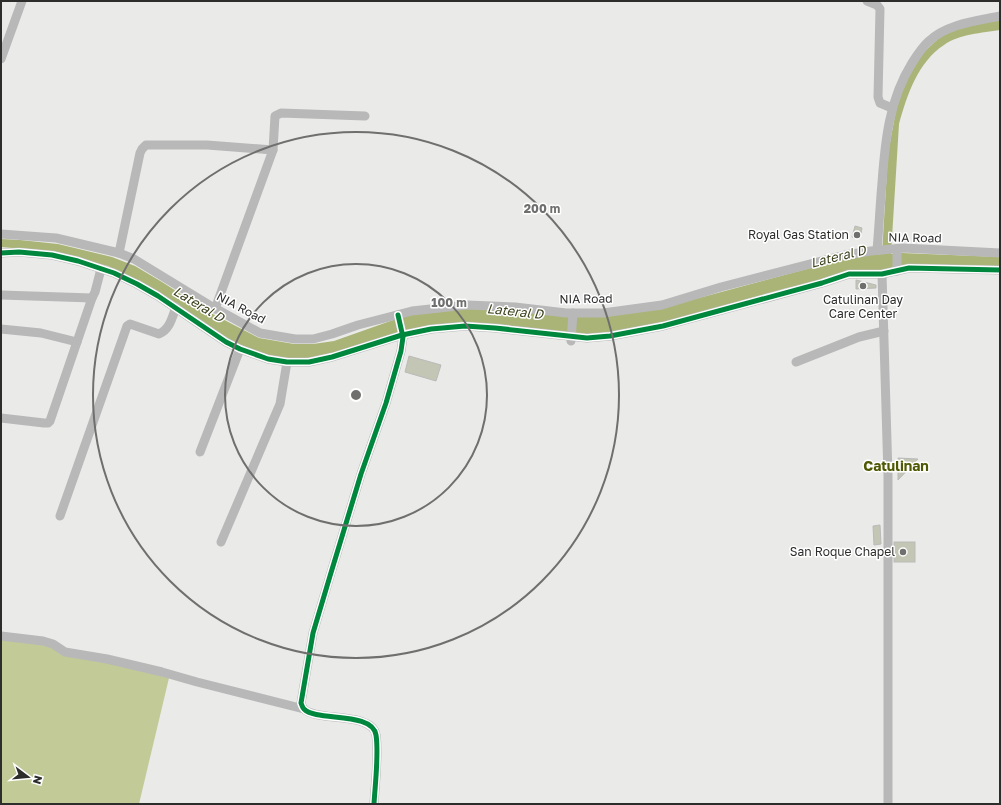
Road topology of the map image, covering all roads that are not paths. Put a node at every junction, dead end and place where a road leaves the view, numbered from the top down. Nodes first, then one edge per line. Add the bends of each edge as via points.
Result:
1 (22, 1) edge
2 (867, 1) edge
3 (1000, 16) edge
4 (1, 59) edge
5 (892, 108) junction
6 (365, 116) dead end
7 (273, 150) junction
8 (1, 234) edge
9 (54, 247) junction
10 (889, 250) junction
11 (1, 252) edge
12 (119, 253) junction
13 (1000, 253) edge
14 (101, 269) junction
15 (897, 269) junction
16 (1000, 270) edge
17 (882, 274) junction
18 (1, 295) edge
19 (92, 298) junction
20 (176, 307) junction
21 (215, 309) junction
22 (573, 315) junction
23 (398, 316) junction
24 (1, 329) edge
25 (884, 331) junction
26 (402, 334) junction
27 (571, 337) junction
28 (77, 342) junction
29 (240, 349) junction
30 (287, 362) junction
31 (796, 362) dead end
32 (1, 418) edge
33 (200, 452) dead end
34 (60, 516) dead end
35 (220, 542) dead end
36 (1, 636) edge
37 (304, 709) junction
38 (374, 804) edge
39 (888, 804) edge

1 - 4 street
2 - 5 street via 877,5 880,10 878,98 880,103
3 - 5 street via 964,24 940,33 928,41 906,73
5 - 10 street via 884,150
6 - 7 street via 281,113 275,116
7 - 12 street via 207,145 146,145 140,153
7 - 21 street
8 - 9 street, NIA Road
9 - 11 street
9 - 12 street, NIA Road
9 - 14 street via 78,261
10 - 13 street, NIA Road
10 - 15 street
10 - 22 street, NIA Road via 845,255 662,305
12 - 21 street, NIA Road via 134,259
14 - 19 street
14 - 20 street via 137,284
15 - 16 street
15 - 17 street
17 - 25 street
17 - 27 street via 849,274 634,332 587,338
18 - 19 street
19 - 28 street
20 - 29 street
20 - 34 street via 165,331 159,334 130,324 127,326
21 - 23 street, NIA Road via 260,333 295,339 332,334
22 - 23 street, NIA Road via 479,305 412,311
22 - 27 street
23 - 26 street
24 - 28 street via 41,333
25 - 31 street via 859,337
25 - 39 street via 888,475
26 - 27 street via 465,326
26 - 30 street via 332,357 309,362
26 - 37 street via 401,351 386,403 361,474 314,633 301,703
28 - 32 street via 48,423
29 - 30 street
29 - 33 street
30 - 35 street via 280,404
36 - 37 street via 43,641 65,652 162,672
37 - 38 street via 371,725 376,735

